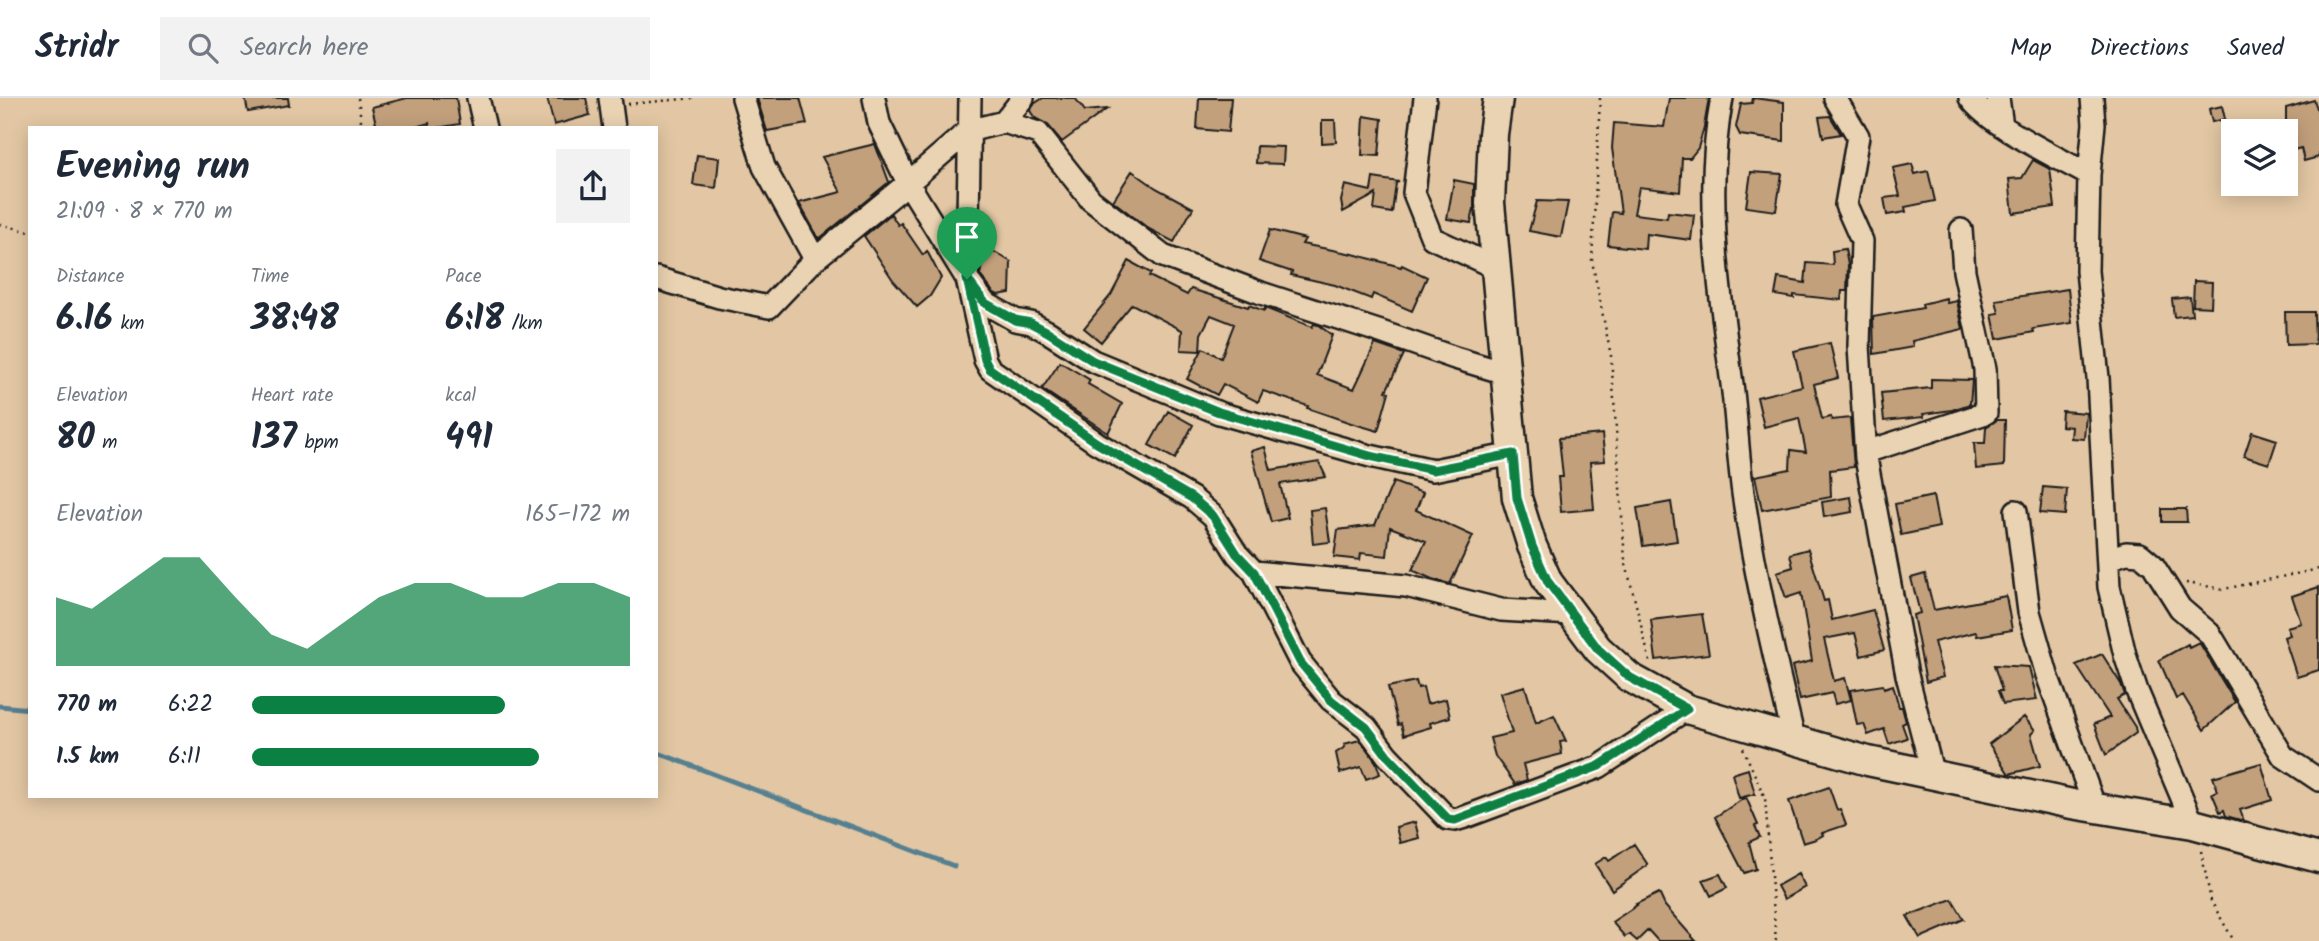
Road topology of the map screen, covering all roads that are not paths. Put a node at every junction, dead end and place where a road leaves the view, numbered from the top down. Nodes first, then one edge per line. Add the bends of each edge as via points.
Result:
1 (478, 98) edge
2 (743, 98) edge
3 (874, 98) edge
4 (970, 98) edge
5 (1023, 98) edge
6 (1425, 98) edge
7 (1498, 98) edge
8 (1722, 98) edge
9 (1835, 98) edge
10 (1970, 98) edge
11 (1998, 98) edge
12 (2092, 98) edge
13 (611, 102) edge
14 (1004, 122) junction
15 (485, 126) edge
16 (614, 126) edge
17 (2002, 126) junction
18 (968, 131) junction
19 (2089, 175) junction
20 (908, 183) junction
21 (1961, 230) dead end
22 (815, 258) junction
23 (1496, 268) junction
24 (658, 279) edge
25 (967, 279) junction
26 (1505, 373) junction
27 (1866, 452) junction
28 (1513, 454) junction
29 (2016, 511) dead end
30 (2108, 559) junction
31 (1254, 572) junction
32 (1572, 614) junction
33 (1687, 709) junction
34 (1794, 739) junction
35 (1933, 775) junction
36 (2319, 780) edge
37 (2095, 808) junction
38 (2193, 824) junction
39 (2319, 858) edge

1 - 15 street
2 - 22 street via 764,167
3 - 20 street via 879,123
4 - 18 street
5 - 14 street
6 - 23 street via 1414,193 1432,238
7 - 23 main road via 1490,203
8 - 34 street via 1714,202 1743,498 1762,606
9 - 27 street via 1858,136 1846,205 1861,241 1859,346
10 - 17 street
11 - 17 street
12 - 19 street
13 - 16 street
14 - 18 street
14 - 26 street via 1038,133 1091,200 1163,256
17 - 19 street
18 - 20 street
18 - 25 street
19 - 30 street via 2087,271
20 - 22 street
20 - 25 street
21 - 27 street via 1964,271 1986,369 1986,413
22 - 24 street via 769,307
23 - 26 main road
25 - 28 street via 985,303 1015,320 1031,323 1093,361 1219,412 1433,470
25 - 31 street via 990,369 1097,443 1192,498 1213,516
26 - 28 main road
27 - 35 street via 1907,675
28 - 32 main road via 1517,498 1532,546 1548,582
29 - 37 street via 2029,612
30 - 36 street via 2140,554 2153,565 2180,608 2210,634 2283,756
30 - 38 street via 2109,587 2125,655
31 - 32 street via 1406,586 1501,610
31 - 33 street via 1300,662 1331,700 1366,727 1448,819 1599,766
32 - 33 main road via 1598,649 1629,677
33 - 34 main road
34 - 35 main road
35 - 37 main road
37 - 38 main road
38 - 39 main road

